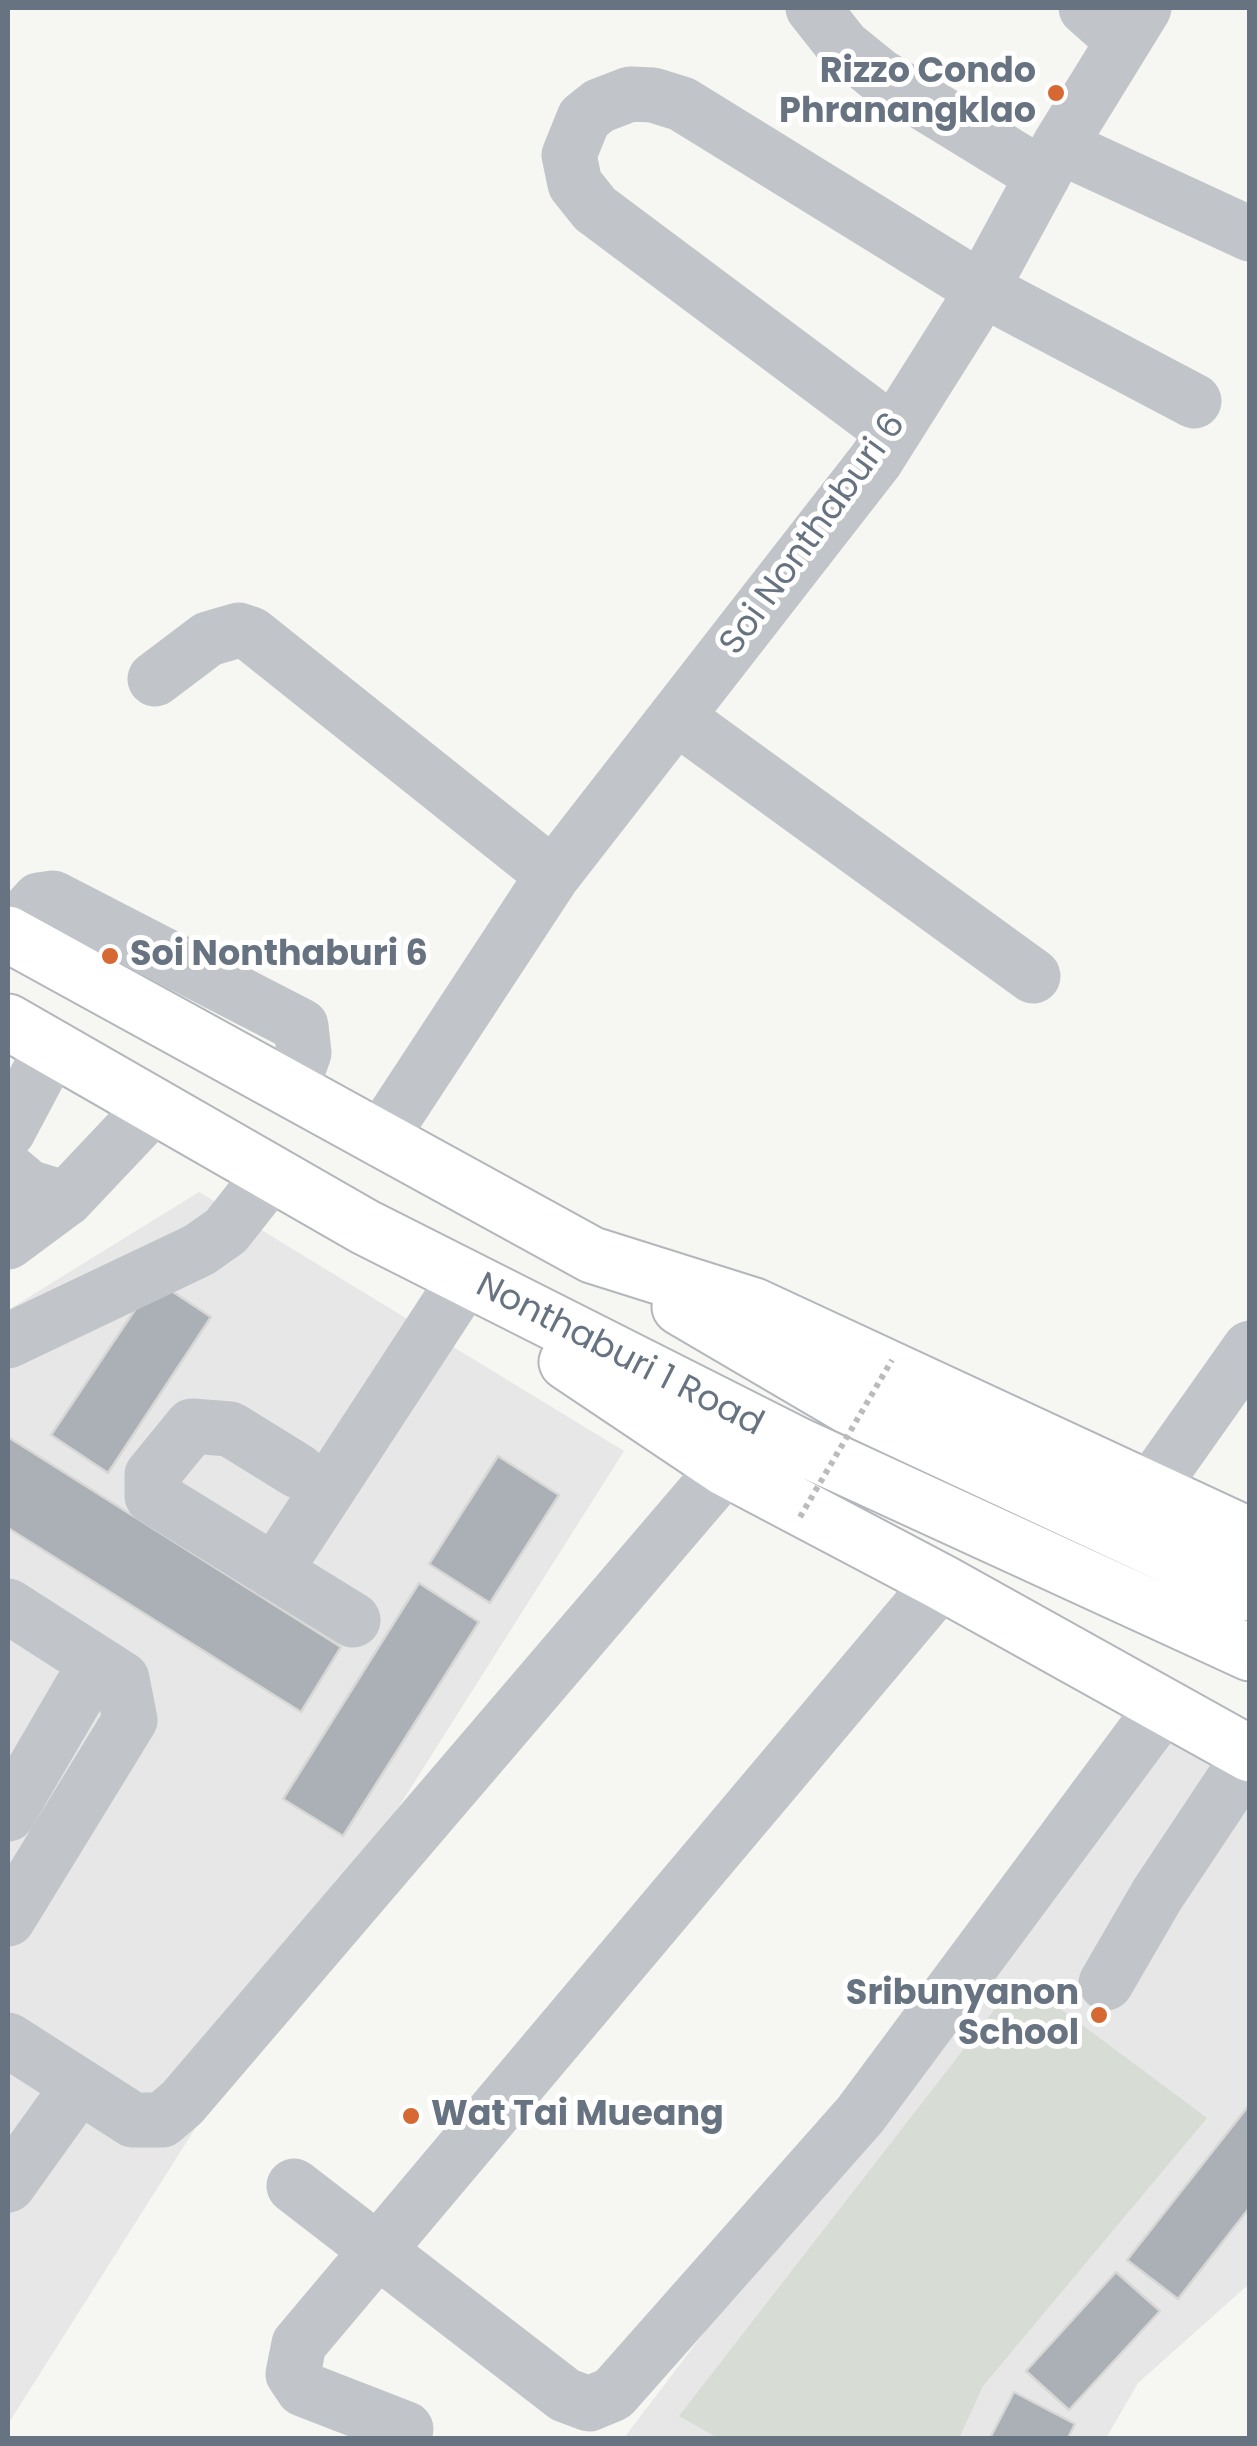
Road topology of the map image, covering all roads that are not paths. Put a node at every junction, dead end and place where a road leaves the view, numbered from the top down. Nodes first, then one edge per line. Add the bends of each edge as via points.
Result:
1 (813, 8) edge
2 (1118, 19) edge
3 (1051, 161) junction
4 (1250, 234) edge
5 (980, 288) junction
6 (1194, 400) dead end
7 (892, 431) junction
8 (155, 679) dead end
9 (679, 719) junction
10 (552, 876) junction
11 (8, 934) edge
12 (1033, 976) dead end
13 (30, 1035) edge
14 (153, 1107) junction
15 (8, 1131) edge
16 (380, 1138) junction
17 (8, 1170) edge
18 (270, 1175) junction
19 (66, 1199) junction
20 (365, 1228) junction
21 (8, 1242) edge
22 (592, 1254) junction
23 (444, 1280) junction
24 (8, 1341) edge
25 (1250, 1348) edge
26 (725, 1468) junction
27 (298, 1471) junction
28 (1151, 1488) junction
29 (1250, 1536) edge
30 (259, 1563) junction
31 (941, 1582) junction
32 (1250, 1593) edge
33 (8, 1606) edge
34 (353, 1620) dead end
35 (1175, 1622) junction
36 (1250, 1652) edge
37 (96, 1663) junction
38 (1250, 1673) edge
39 (1163, 1707) junction
40 (1250, 1754) edge
41 (8, 1814) edge
42 (8, 1920) edge
43 (1106, 1984) dead end
44 (8, 2040) edge
45 (78, 2086) junction
46 (8, 2185) edge
47 (294, 2186) dead end
48 (378, 2253) junction
49 (406, 2429) dead end

1 - 3 street via 843,46 880,76
2 - 3 street, Soi Nonthaburi 6
3 - 4 street
3 - 5 street, Soi Nonthaburi 6
5 - 6 street
5 - 7 street, Soi Nonthaburi 6
5 - 7 street via 682,104 630,94 584,118 569,155 575,184 594,209
7 - 9 street, Soi Nonthaburi 6
8 - 10 street via 208,639 239,630 251,634
9 - 10 street, Soi Nonthaburi 6
9 - 12 street
10 - 16 street, Soi Nonthaburi 6
11 - 16 main road
13 - 14 main road, Nonthaburi 1 Road
13 - 15 street
14 - 18 main road, Nonthaburi 1 Road
14 - 19 street
16 - 22 main road
17 - 19 street via 28,1187
18 - 20 main road, Nonthaburi 1 Road
18 - 24 street via 226,1231 200,1250
19 - 21 street
20 - 23 main road
20 - 35 main road, Nonthaburi 1 Road via 799,1446
22 - 28 main road via 754,1306
22 - 32 main road via 847,1405
23 - 26 main road
23 - 27 street
23 - 30 street
25 - 28 street
26 - 31 main road
26 - 45 street via 182,2103 162,2120 133,2120
27 - 30 street
27 - 30 street via 230,1428 211,1424 192,1426 152,1475 152,1496
28 - 29 main road
30 - 34 street
31 - 39 main road
31 - 48 street
33 - 37 street
35 - 36 main road, Nonthaburi 1 Road
35 - 38 main road
37 - 41 street
37 - 42 street via 122,1679 130,1720
39 - 40 main road
39 - 48 street via 860,2114 613,2394 589,2404 565,2396
40 - 43 street
44 - 45 street
45 - 46 street
47 - 48 street
48 - 49 street via 299,2344 293,2374 303,2389

